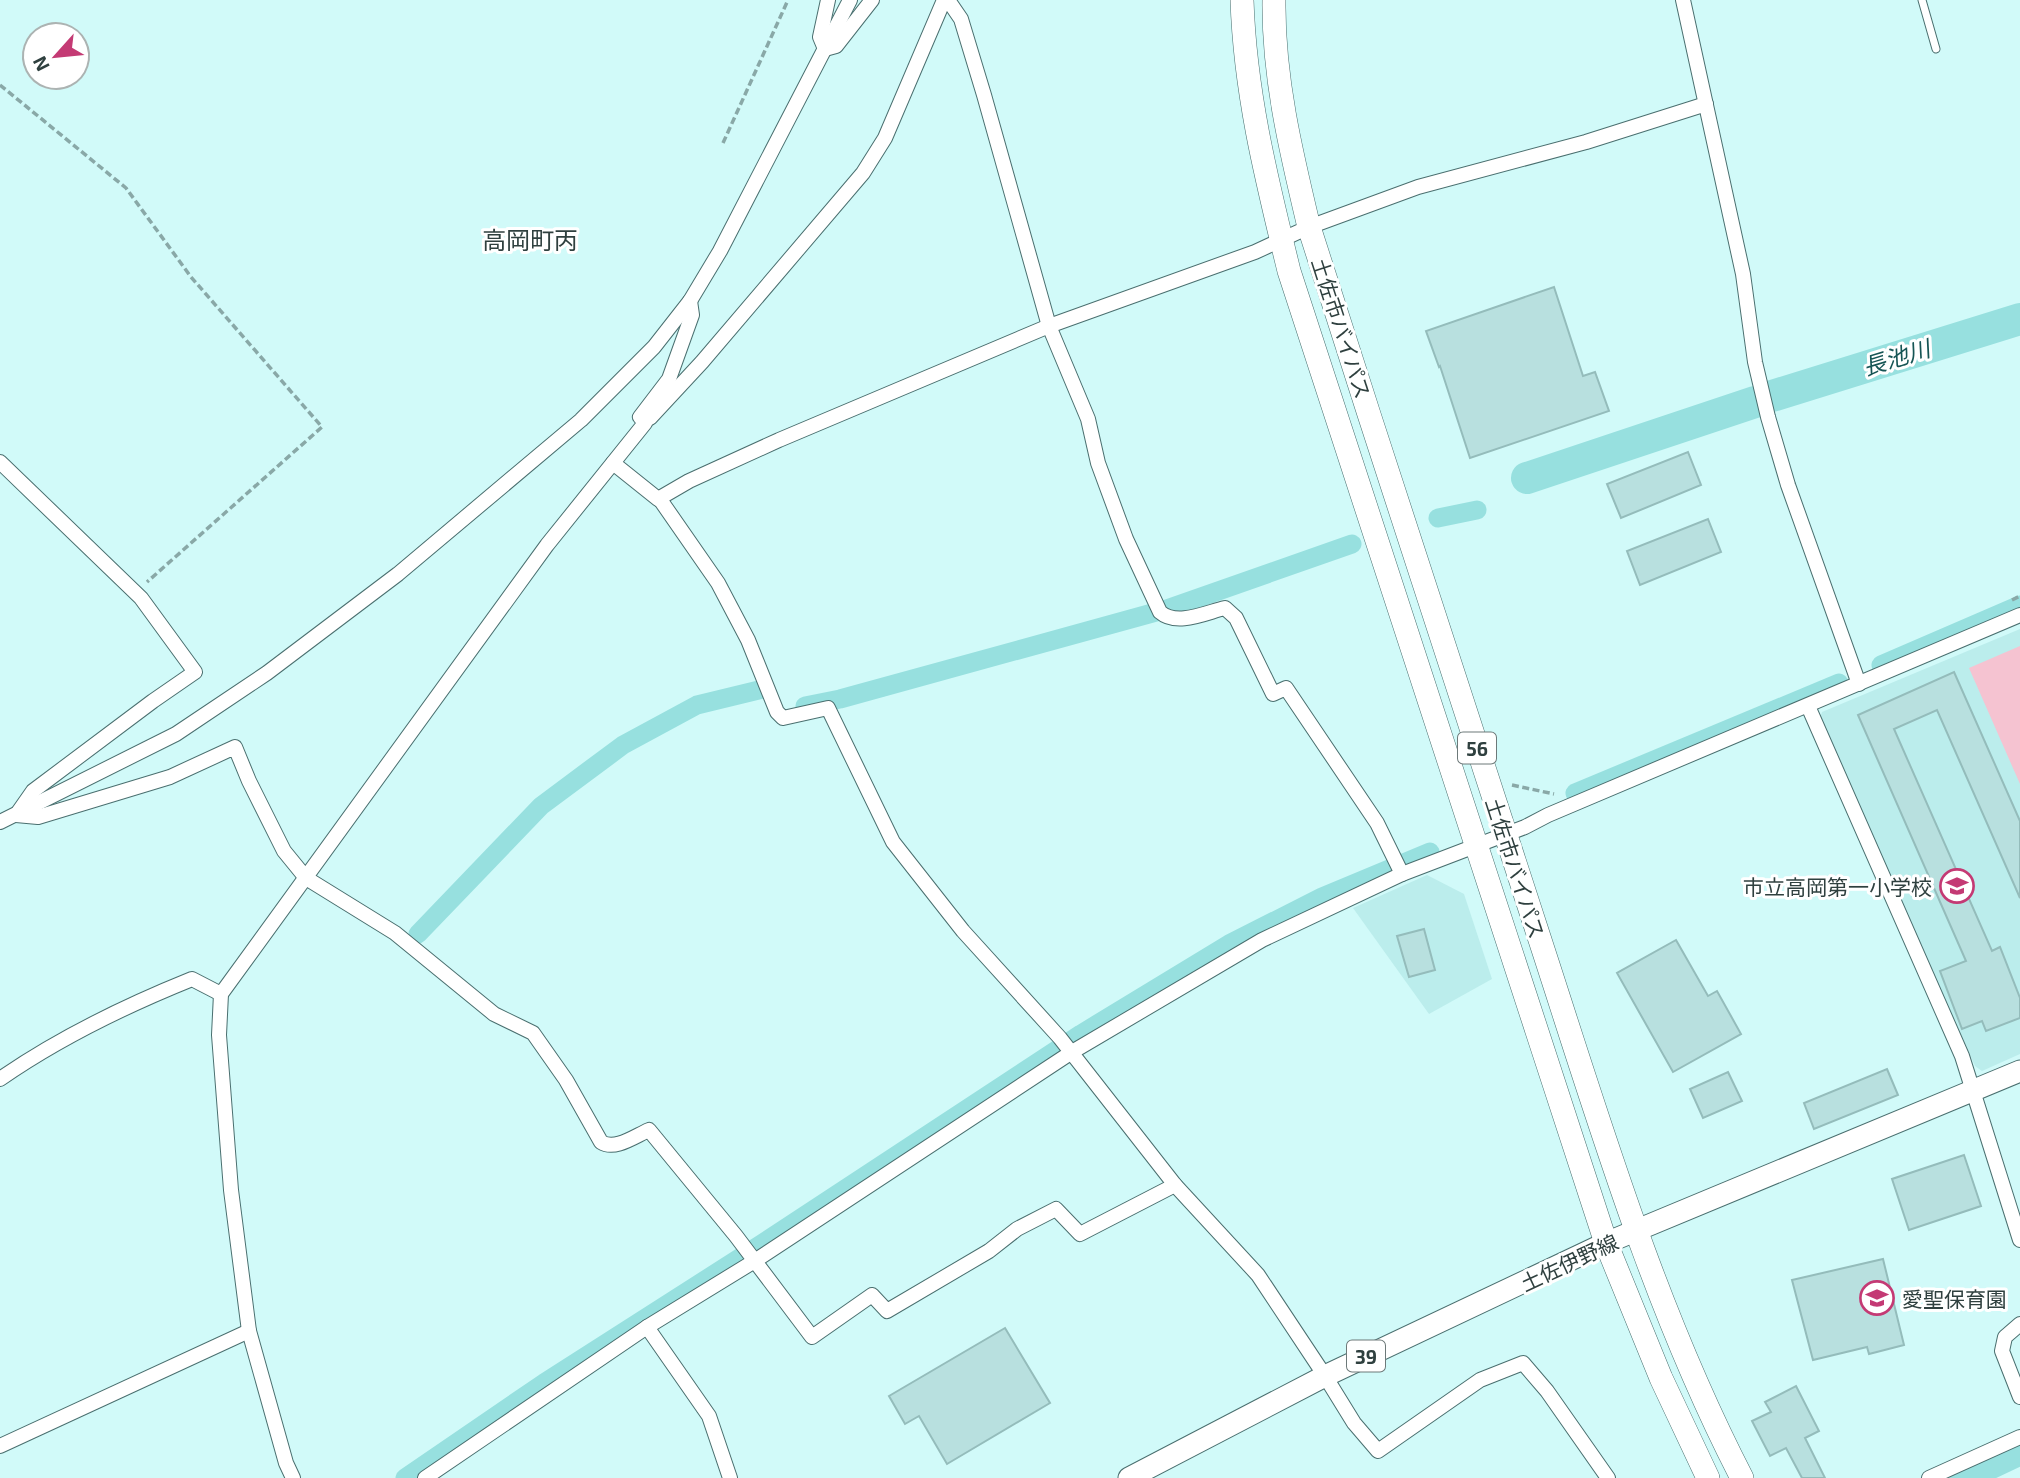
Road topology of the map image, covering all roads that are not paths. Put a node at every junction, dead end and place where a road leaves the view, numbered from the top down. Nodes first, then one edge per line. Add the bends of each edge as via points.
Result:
1 (828, 0) edge
2 (850, 0) edge
3 (872, 0) edge
4 (946, 0) edge
5 (1242, 0) edge
6 (1274, 0) edge
7 (1683, 0) edge
8 (1922, 0) edge
9 (825, 49) junction
10 (1936, 49) dead end
11 (1706, 104) junction
12 (1309, 227) junction
13 (1282, 241) junction
14 (690, 301) junction
15 (1049, 326) junction
16 (645, 424) junction
17 (0, 462) edge
18 (613, 463) junction
19 (659, 498) junction
20 (2020, 615) edge
21 (1859, 684) junction
22 (1808, 706) junction
23 (16, 815) junction
24 (0, 822) edge
25 (1505, 834) junction
26 (1478, 845) junction
27 (1398, 867) junction
28 (306, 878) junction
29 (221, 994) junction
30 (1068, 1047) junction
31 (2020, 1071) edge
32 (0, 1079) edge
33 (1973, 1091) junction
34 (1175, 1185) junction
35 (1636, 1230) junction
36 (2019, 1232) edge
37 (1606, 1243) junction
38 (749, 1256) junction
39 (2020, 1324) edge
40 (647, 1327) junction
41 (249, 1331) junction
42 (1325, 1376) junction
43 (2020, 1397) edge
44 (2020, 1437) edge
45 (0, 1446) edge
46 (293, 1478) edge
47 (425, 1478) edge
48 (730, 1478) edge
49 (1129, 1478) edge
50 (1608, 1478) edge
51 (1708, 1478) edge
52 (1742, 1478) edge
53 (1929, 1478) edge

1 - 9 street via 820,37
2 - 9 street
3 - 9 street via 836,46
4 - 15 street via 961,19
4 - 16 street via 886,138 863,173
5 - 13 highway, 土佐市バイパス / 56 via 1244,50 1262,162
6 - 12 highway, 土佐市バイパス / 56 via 1274,40
7 - 11 street
8 - 10 lane
9 - 14 street
11 - 12 street via 1418,187
11 - 21 street via 1768,417
12 - 13 street
12 - 25 highway, 土佐市バイパス / 56
13 - 15 street
13 - 26 highway, 土佐市バイパス / 56
14 - 16 street via 692,315 669,379 640,417
14 - 23 street via 654,347 581,420 398,574 267,673 176,734
15 - 19 street via 779,440
15 - 27 street via 1088,419 1098,463 1126,540 1160,612 1182,619 1225,608 1236,618 1273,694 1286,688 1377,823
16 - 18 street
17 - 23 street via 135,593 195,672 33,791
18 - 19 street
18 - 28 street via 547,545
19 - 30 street via 718,583 748,640 777,712 783,718 828,708 893,842 963,931
20 - 21 street
21 - 22 street
22 - 25 street
22 - 33 street via 1962,1056
23 - 24 street
23 - 28 street via 38,817 170,777 235,747 284,851
25 - 26 street
25 - 35 highway, 土佐市バイパス / 56
26 - 27 street
26 - 37 highway, 土佐市バイパス / 56
27 - 30 street
28 - 29 street
28 - 38 street via 395,933 494,1014 533,1033 601,1142 614,1146 649,1129
29 - 32 street via 192,979 144,998 39,1052
29 - 41 street via 219,1035 231,1190
30 - 34 street
30 - 38 street
31 - 33 main road, 土佐伊野線 / 39
33 - 35 main road, 土佐伊野線 / 39
33 - 36 street
34 - 38 street via 1080,1234 1056,1209 887,1311 872,1295 812,1337
34 - 42 street via 1258,1275
35 - 37 main road, 土佐伊野線 / 39
35 - 52 highway, 土佐市バイパス / 56 via 1690,1366
37 - 42 main road, 土佐伊野線 / 39
37 - 51 highway, 土佐市バイパス / 56
38 - 40 street
39 - 43 street via 2005,1337 2002,1351
40 - 47 street
40 - 48 street via 709,1416
41 - 45 street
41 - 46 street
42 - 49 main road, 土佐伊野線 / 39
42 - 50 street via 1378,1451 1480,1380 1523,1363
44 - 53 street

